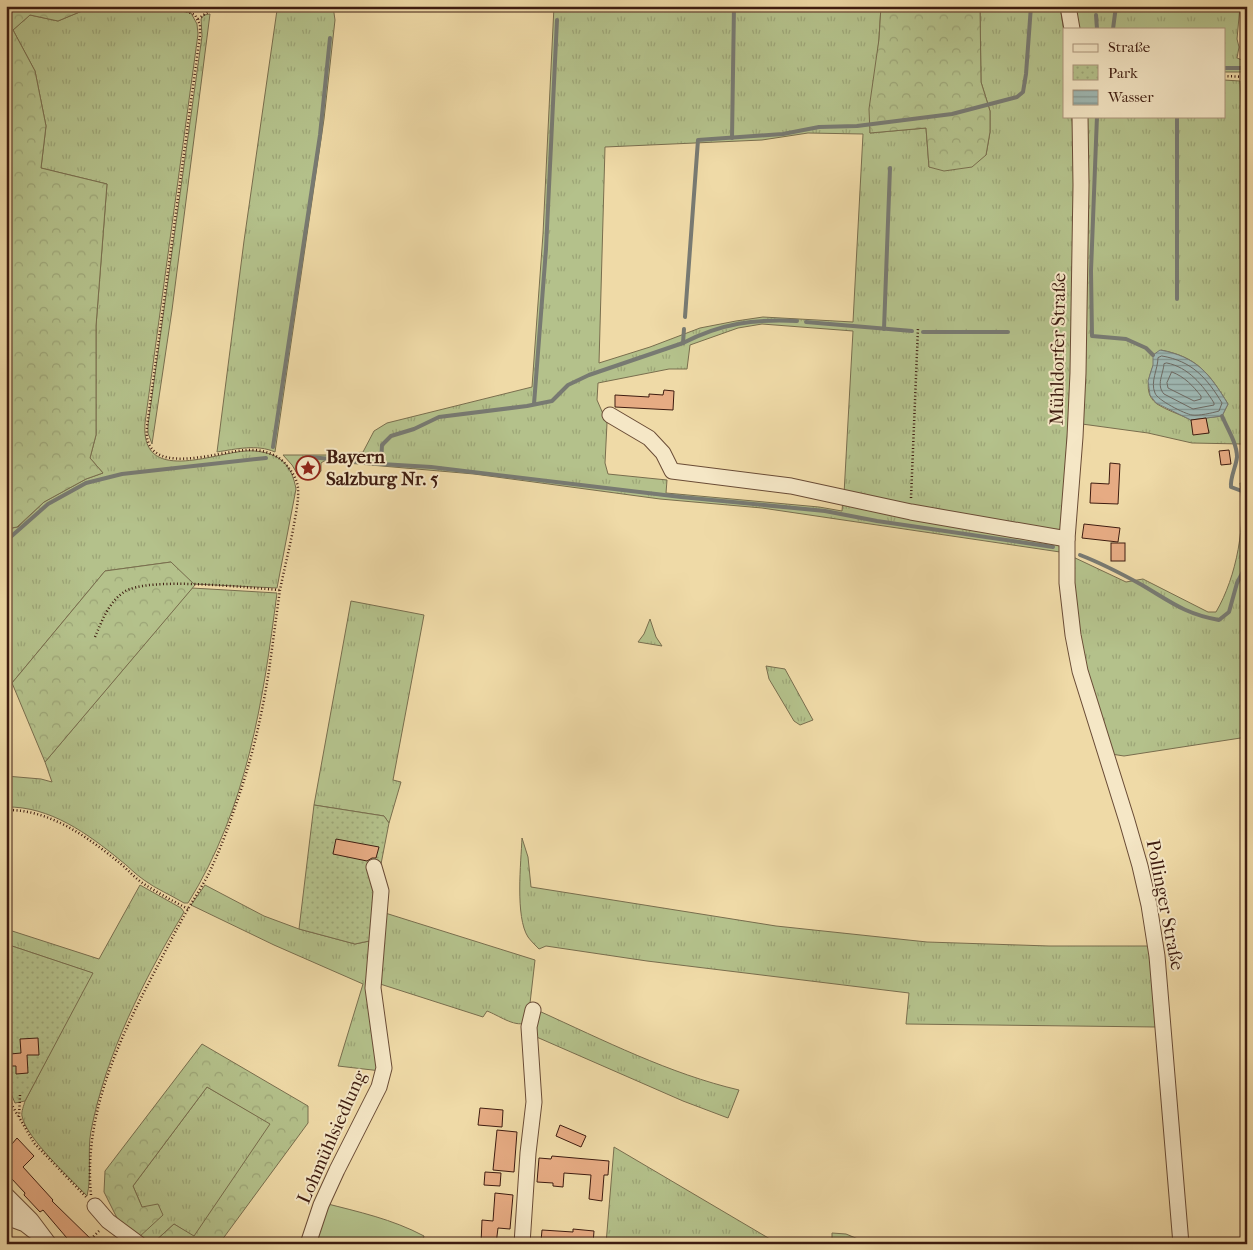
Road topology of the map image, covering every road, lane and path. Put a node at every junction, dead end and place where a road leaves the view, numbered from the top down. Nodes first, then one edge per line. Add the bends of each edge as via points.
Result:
1 (153, 6) edge
2 (323, 6) edge
3 (1068, 6) edge
4 (198, 19) junction
5 (1072, 28) edge
6 (1226, 76) edge
7 (1247, 77) edge
8 (1080, 118) edge
9 (918, 328) dead end
10 (610, 415) dead end
11 (911, 512) junction
12 (1067, 540) junction
13 (1067, 583) joint
14 (280, 590) junction
15 (95, 637) dead end
16 (6, 810) edge
17 (374, 867) dead end
18 (188, 909) junction
19 (533, 1010) dead end
20 (6, 1094) edge
21 (20, 1095) dead end
22 (19, 1117) junction
23 (6, 1195) edge
24 (95, 1206) junction
25 (6, 1217) edge
26 (108, 1221) junction
27 (47, 1242) edge
28 (86, 1244) edge
29 (139, 1244) edge
30 (308, 1244) edge
31 (522, 1244) edge
32 (1181, 1244) edge

1 - 4 path via 184,10
2 - 4 path via 313,9 212,9
3 - 5 street
4 - 14 path via 200,35 146,434 156,452 173,459 259,450 271,453 285,463 296,480 298,490
6 - 7 path
8 - 12 street, Mühldorfer Straße via 1078,373
9 - 11 path
10 - 11 street via 649,438 663,453 672,471 791,486
11 - 12 street
12 - 13 street, Mühldorfer Straße
13 - 32 street, Pollinger Straße via 1080,671 1129,830 1148,905 1158,965
14 - 15 path via 174,584 126,590 109,607
14 - 18 path via 264,699 245,779 209,872
16 - 18 path via 57,820 91,841 143,884
17 - 30 street, Lohmühlsiedlung via 381,891 374,988 384,1068 379,1087 321,1205
18 - 24 path via 128,1023 103,1089 90,1159 91,1196
19 - 31 street via 529,1027 534,1102
20 - 22 path
21 - 22 path
22 - 24 path via 34,1144
23 - 27 street
24 - 26 street
25 - 27 street via 25,1224
26 - 28 path
26 - 29 street

